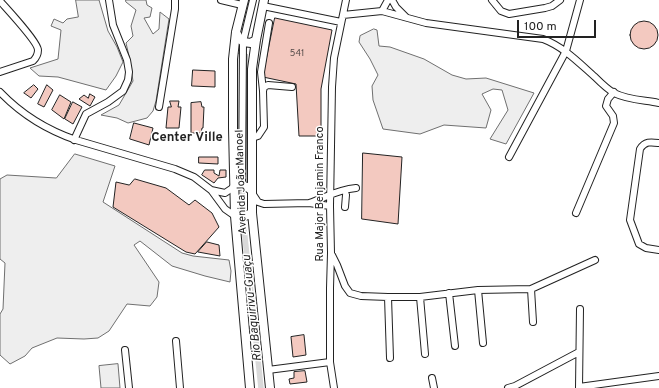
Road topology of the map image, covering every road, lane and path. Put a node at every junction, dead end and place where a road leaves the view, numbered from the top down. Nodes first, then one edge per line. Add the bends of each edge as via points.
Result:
1 (109, 0) edge
2 (175, 0) edge
3 (179, 0) edge
4 (221, 0) edge
5 (253, 0) edge
6 (346, 0) edge
7 (388, 0) edge
8 (392, 0) edge
9 (492, 0) edge
10 (559, 0) edge
11 (580, 0) edge
12 (0, 1) edge
13 (242, 2) edge
14 (264, 3) edge
15 (175, 9) junction
16 (382, 11) junction
17 (343, 15) junction
18 (408, 18) junction
19 (342, 22) junction
20 (269, 23) dead end
21 (236, 32) junction
22 (256, 40) junction
23 (243, 42) junction
24 (566, 51) junction
25 (0, 72) edge
26 (292, 88) dead end
27 (263, 91) junction
28 (0, 92) edge
29 (614, 92) junction
30 (659, 103) edge
31 (159, 107) dead end
32 (252, 138) junction
33 (74, 140) junction
34 (659, 143) edge
35 (509, 157) dead end
36 (238, 186) junction
37 (356, 188) dead end
38 (211, 190) junction
39 (251, 190) junction
40 (331, 193) junction
41 (346, 194) dead end
42 (309, 203) junction
43 (264, 204) junction
44 (330, 206) junction
45 (345, 207) dead end
46 (252, 213) junction
47 (576, 213) dead end
48 (235, 216) junction
49 (659, 250) edge
50 (332, 253) junction
51 (595, 260) dead end
52 (531, 289) junction
53 (478, 290) junction
54 (449, 293) junction
55 (388, 297) junction
56 (420, 297) junction
57 (580, 308) dead end
58 (533, 322) dead end
59 (176, 341) dead end
60 (483, 343) dead end
61 (455, 346) dead end
62 (125, 350) dead end
63 (579, 352) junction
64 (425, 354) dead end
65 (390, 358) dead end
66 (330, 362) junction
67 (268, 370) junction
68 (659, 376) edge
69 (432, 378) dead end
70 (580, 387) edge
71 (129, 388) edge
72 (180, 388) edge
73 (250, 388) edge
74 (270, 388) edge
75 (334, 388) edge
76 (434, 388) edge
77 (508, 388) edge

1 - 33 street via 113,25 127,60 128,80 122,91 86,114
2 - 15 street
3 - 15 street
4 - 13 street
5 - 23 street
6 - 17 street, Rua Major Benjamin Franco
7 - 16 street
8 - 18 street
9 - 10 street via 501,11 509,14 545,8
11 - 24 street
12 - 25 street via 27,33 38,48 38,52 33,61
13 - 21 main road, Avenida João Manoel
14 - 19 street
14 - 22 main road, Avenida João Manoel
15 - 31 street
16 - 17 street
16 - 18 street
17 - 19 street, Rua Major Benjamin Franco
18 - 24 street via 471,30 537,38
19 - 40 street, Rua Major Benjamin Franco via 333,73
20 - 27 street via 261,72
21 - 23 main road
21 - 36 main road, Avenida João Manoel via 232,74
22 - 23 main road via 251,43
22 - 32 main road, Avenida João Manoel via 252,69
23 - 36 street
24 - 29 street
24 - 35 street
26 - 27 street via 268,85
27 - 32 street via 264,127 258,136
28 - 33 street via 31,119
29 - 30 street via 630,98
29 - 47 street via 606,106 613,116 614,123
32 - 39 main road, Avenida João Manoel
33 - 38 street via 175,169 194,177
34 - 49 street via 646,142 640,149 630,220 640,244 646,248
36 - 38 street via 225,193
36 - 39 main road via 247,186
36 - 48 main road, Avenida João Manoel
37 - 40 street
38 - 48 street via 225,209
39 - 43 street via 256,200
39 - 46 main road, Avenida João Manoel
40 - 42 street
40 - 44 street, Rua Major Benjamin Franco
41 - 45 street
42 - 43 street
42 - 44 street
43 - 46 street
44 - 50 street, Rua Major Benjamin Franco
46 - 48 main road via 242,217
46 - 67 main road, Avenida João Manoel
48 - 73 main road, Avenida João Manoel
50 - 55 street via 350,293
50 - 66 street, Rua Major Benjamin Franco
51 - 52 street
52 - 53 street
52 - 58 street
53 - 54 street
53 - 60 street
54 - 56 street
54 - 61 street
55 - 56 street
55 - 65 street
56 - 64 street
57 - 63 street
59 - 72 street
62 - 71 street
63 - 70 street
63 - 77 street
66 - 67 street
66 - 75 street, Rua Major Benjamin Franco
67 - 74 main road, Avenida João Manoel
68 - 70 street
69 - 76 street

